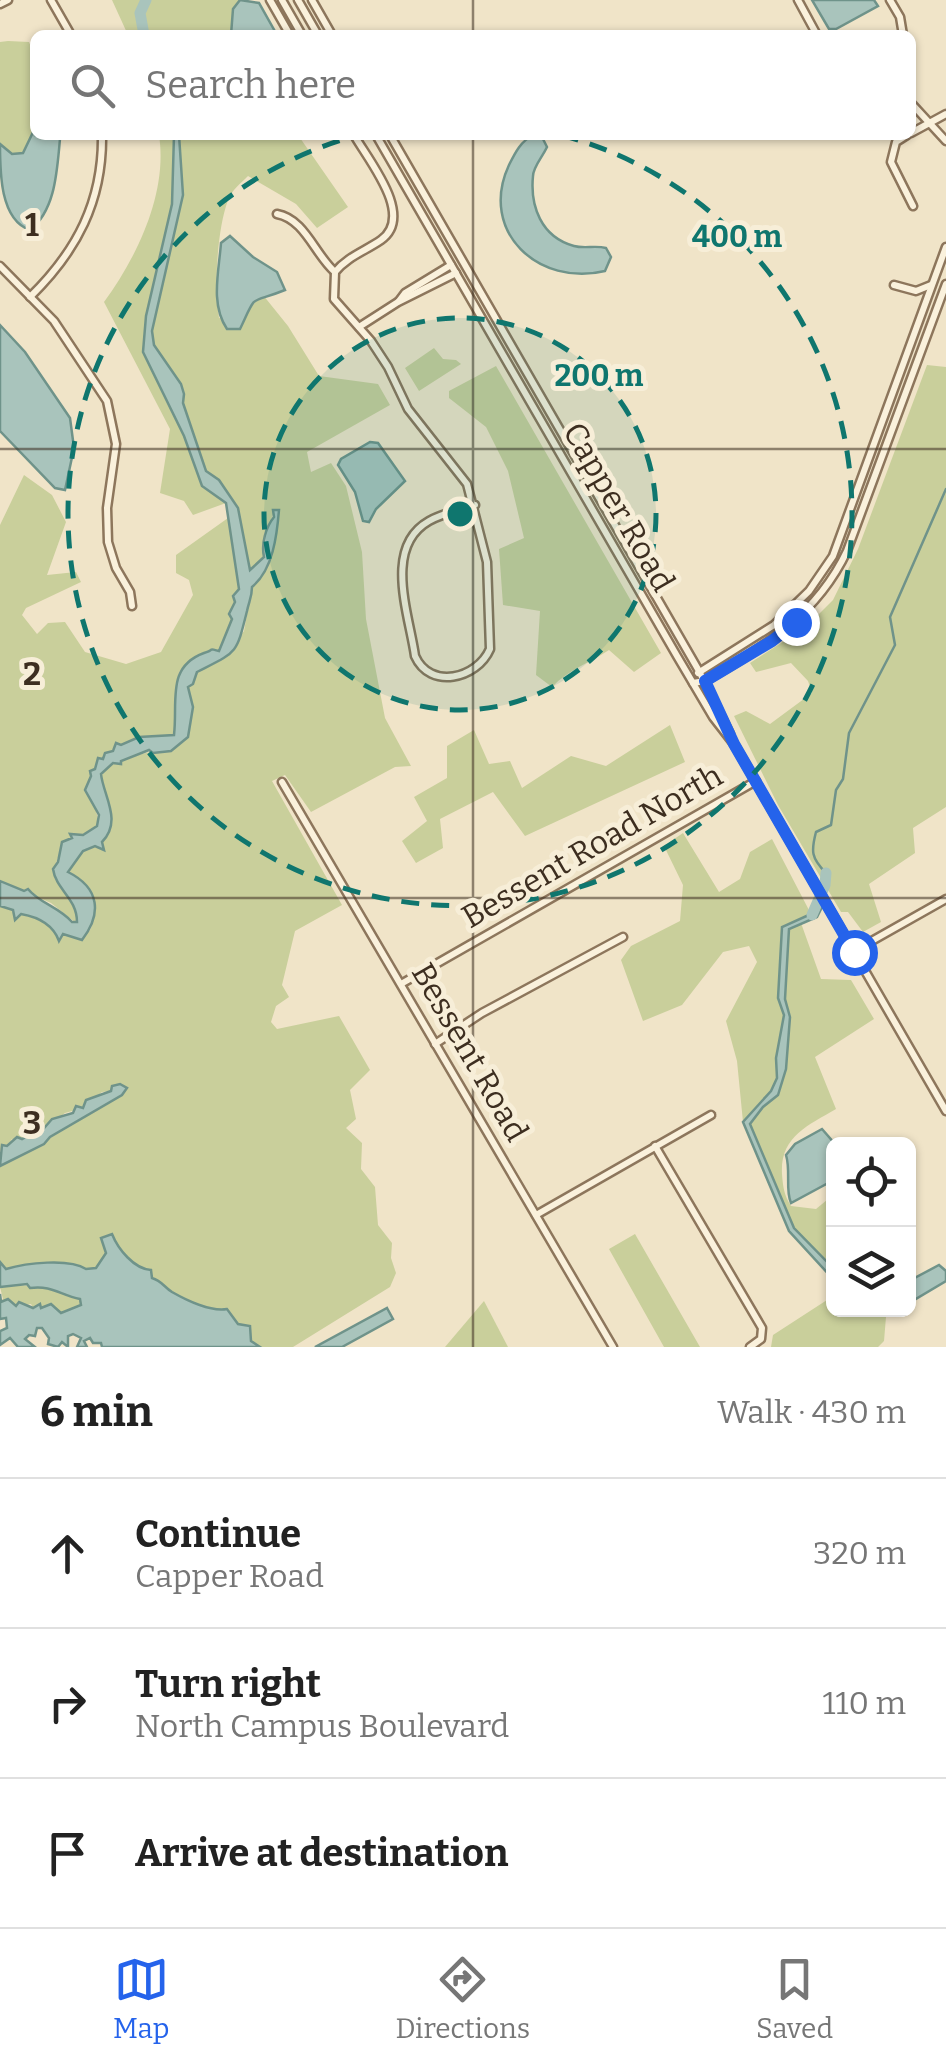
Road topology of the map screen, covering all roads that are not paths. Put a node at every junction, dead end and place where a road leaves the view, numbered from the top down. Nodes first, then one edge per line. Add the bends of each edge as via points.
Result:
1 (8, 0) edge
2 (51, 0) edge
3 (270, 0) edge
4 (282, 0) edge
5 (298, 0) edge
6 (312, 0) edge
7 (798, 0) edge
8 (890, 0) edge
9 (0, 4) edge
10 (68, 30) edge
11 (287, 30) edge
12 (299, 30) edge
13 (315, 30) edge
14 (329, 30) edge
15 (814, 30) edge
16 (902, 30) edge
17 (916, 109) edge
18 (946, 114) edge
19 (928, 125) junction
20 (916, 131) edge
21 (102, 140) edge
22 (357, 140) edge
23 (379, 140) edge
24 (393, 140) edge
25 (899, 140) edge
26 (946, 141) edge
27 (913, 206) dead end
28 (277, 214) dead end
29 (946, 247) edge
30 (0, 266) edge
31 (454, 269) junction
32 (335, 272) junction
33 (946, 284) edge
34 (894, 285) dead end
35 (932, 285) junction
36 (30, 297) junction
37 (359, 327) junction
38 (867, 464) junction
39 (879, 468) junction
40 (475, 505) junction
41 (809, 591) junction
42 (817, 600) junction
43 (132, 606) dead end
44 (699, 671) junction
45 (705, 681) junction
46 (692, 683) junction
47 (734, 744) junction
48 (756, 781) junction
49 (282, 782) dead end
50 (946, 899) edge
51 (623, 937) dead end
52 (854, 952) junction
53 (401, 984) junction
54 (436, 1044) junction
55 (946, 1111) edge
56 (710, 1115) dead end
57 (655, 1146) junction
58 (536, 1214) junction
59 (613, 1347) edge
60 (750, 1347) edge

1 - 9 street
2 - 10 street
3 - 11 street
4 - 12 street
5 - 13 street
6 - 14 street
7 - 15 street
8 - 16 street
17 - 19 street
18 - 19 street
19 - 20 street
19 - 26 street
21 - 36 street via 98,187 84,229
22 - 32 street via 395,218 390,233
23 - 31 street, Capper Road
24 - 44 street, Capper Road
25 - 27 street via 891,162
28 - 32 street via 288,216
29 - 35 street
30 - 36 street
31 - 37 street
31 - 46 street, Capper Road
32 - 37 street via 334,299
33 - 39 street
34 - 35 street via 916,291
35 - 38 street
36 - 43 street via 100,387 113,416 106,530
37 - 40 street via 408,409 462,475
38 - 39 street
38 - 41 street via 833,556
39 - 42 street via 848,551
40 - 40 street via 490,594 490,650 477,667 441,678 423,670 416,656 402,558 425,523
41 - 42 street
41 - 44 street via 774,624
42 - 45 street via 772,641
44 - 45 street, Capper Road
44 - 46 street
45 - 46 street
45 - 47 street, Capper Road
46 - 47 street, Capper Road
47 - 48 street, Capper Road
48 - 52 street, Capper Road
48 - 53 street, Bessent Road North
49 - 53 street, Bessent Road
50 - 52 street
51 - 54 street
52 - 55 street, Capper Road
53 - 54 street, Bessent Road
54 - 58 street, Bessent Road
56 - 57 street
57 - 58 street
57 - 60 street via 762,1328 763,1336
58 - 59 street, Bessent Road

